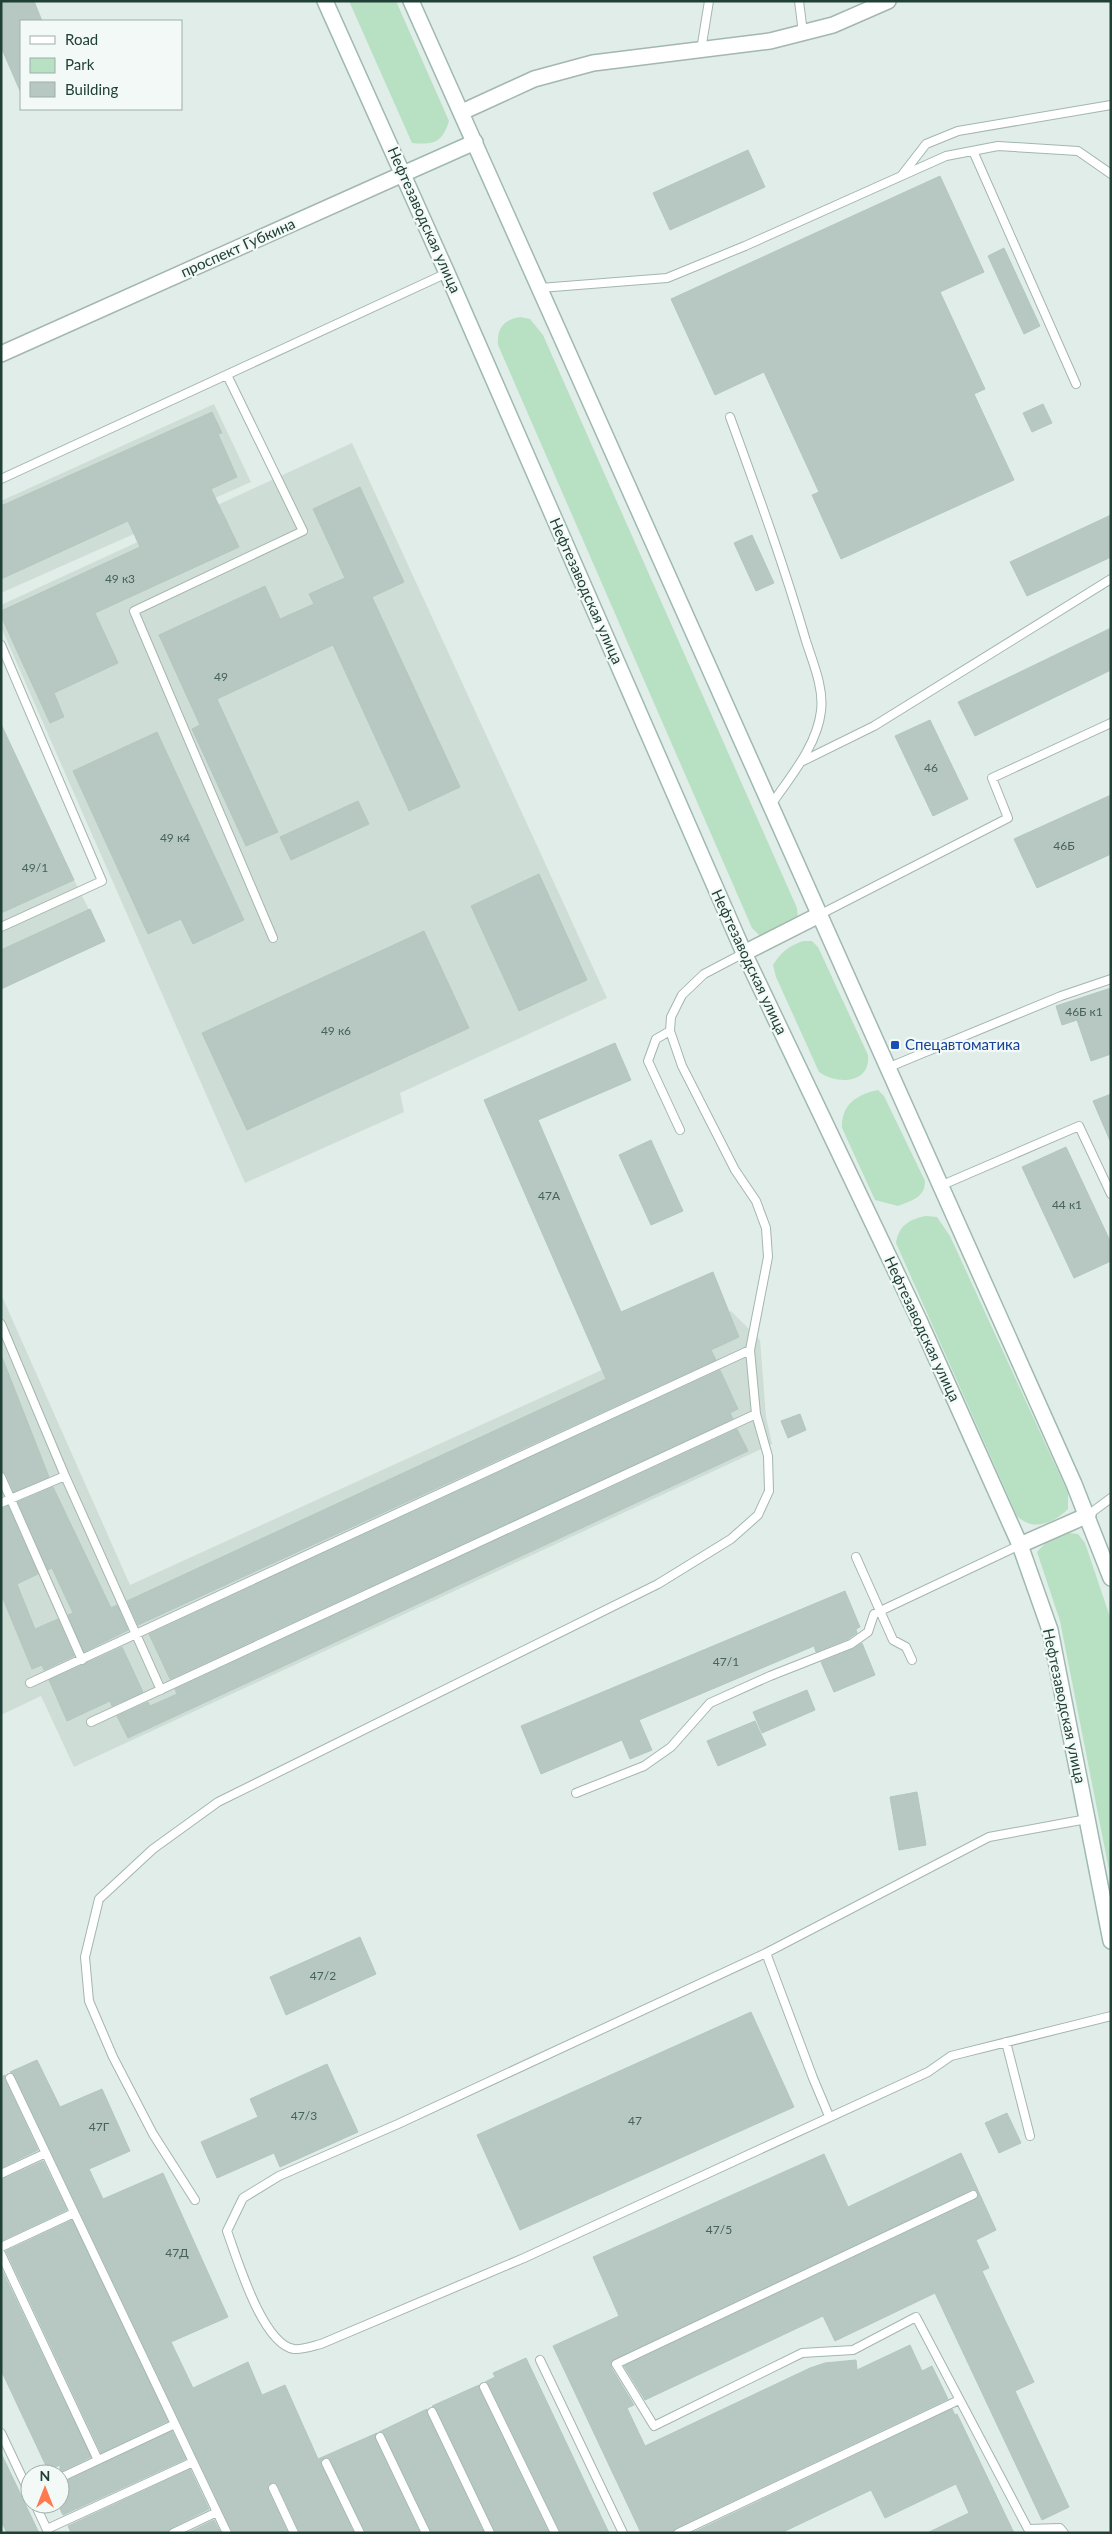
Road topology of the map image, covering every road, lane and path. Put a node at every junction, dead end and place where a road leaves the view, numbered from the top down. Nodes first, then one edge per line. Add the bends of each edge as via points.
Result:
1 (325, 1) edge
2 (412, 1) edge
3 (709, 1) edge
4 (799, 1) edge
5 (888, 1) edge
6 (802, 33) junction
7 (701, 50) junction
8 (1111, 106) edge
9 (462, 112) junction
10 (475, 142) junction
11 (973, 151) junction
12 (403, 174) junction
13 (1111, 174) edge
14 (901, 176) junction
15 (447, 273) junction
16 (540, 288) junction
17 (1, 354) edge
18 (227, 375) junction
19 (1076, 384) dead end
20 (730, 417) dead end
21 (1, 479) edge
22 (1111, 579) edge
23 (1, 645) edge
24 (1111, 723) edge
25 (801, 762) junction
26 (771, 805) junction
27 (819, 915) junction
28 (1, 928) edge
29 (273, 938) dead end
30 (744, 953) junction
31 (1111, 979) edge
32 (670, 1031) junction
33 (887, 1068) junction
34 (680, 1130) dead end
35 (940, 1186) junction
36 (1111, 1194) edge
37 (1, 1324) edge
38 (750, 1350) junction
39 (756, 1414) junction
40 (65, 1476) junction
41 (1, 1477) edge
42 (1111, 1498) edge
43 (10, 1500) junction
44 (1, 1503) edge
45 (1088, 1515) junction
46 (1020, 1545) junction
47 (856, 1557) dead end
48 (1111, 1578) edge
49 (881, 1611) junction
50 (136, 1634) junction
51 (82, 1660) junction
52 (912, 1660) dead end
53 (30, 1684) dead end
54 (161, 1690) junction
55 (91, 1722) dead end
56 (576, 1793) dead end
57 (1087, 1818) junction
58 (1111, 1942) edge
59 (766, 1953) junction
60 (1111, 2016) edge
61 (1006, 2042) junction
62 (10, 2078) dead end
63 (830, 2116) junction
64 (1030, 2136) dead end
65 (46, 2154) junction
66 (1, 2174) edge
67 (973, 2195) dead end
68 (195, 2200) dead end
69 (74, 2213) junction
70 (1, 2247) edge
71 (1, 2254) edge
72 (540, 2360) dead end
73 (484, 2387) dead end
74 (959, 2400) junction
75 (432, 2412) dead end
76 (175, 2424) junction
77 (1, 2433) edge
78 (380, 2437) dead end
79 (98, 2460) junction
80 (193, 2462) junction
81 (326, 2462) dead end
82 (20, 2472) edge
83 (70, 2473) edge
84 (273, 2488) dead end
85 (217, 2512) junction
86 (40, 2514) edge
87 (48, 2531) edge
88 (173, 2533) edge
89 (227, 2533) edge
90 (294, 2533) edge
91 (360, 2533) edge
92 (426, 2533) edge
93 (490, 2533) edge
94 (555, 2533) edge
95 (623, 2533) edge
96 (678, 2533) edge
97 (1064, 2533) edge

1 - 12 main road, Нефтезаводская улица
2 - 9 main road
3 - 7 lane
4 - 6 lane
5 - 6 main road via 833,26
6 - 7 main road via 770,41
7 - 9 main road via 593,64 551,74
8 - 14 lane via 958,131 926,144
9 - 10 main road
10 - 12 main road, проспект Губкина
10 - 16 main road
11 - 13 lane via 998,146 1078,151
11 - 14 lane via 946,156
11 - 19 lane
12 - 15 main road, Нефтезаводская улица
12 - 17 main road, проспект Губкина
14 - 16 lane via 667,278
15 - 18 lane
15 - 30 main road, Нефтезаводская улица
16 - 26 main road
18 - 21 lane
18 - 29 lane via 303,531 134,611
20 - 25 lane via 790,583 820,688 821,712
22 - 25 lane via 874,726
23 - 28 lane via 102,881
24 - 27 lane via 992,778 1008,818
25 - 26 lane
26 - 27 main road
27 - 30 main road
27 - 33 main road
30 - 32 lane via 704,974 682,995 671,1017
30 - 46 main road, Нефтезаводская улица via 919,1320
31 - 33 lane via 1061,996
32 - 34 lane via 656,1040 648,1061
32 - 38 lane via 682,1066 735,1170 756,1201 766,1228 768,1257
33 - 35 main road
35 - 36 lane via 1079,1126
35 - 45 main road
37 - 40 lane
38 - 39 lane
38 - 50 lane
39 - 54 lane
39 - 68 lane via 768,1456 769,1491 758,1515 731,1540 658,1584 218,1802 153,1849 99,1899 85,1957 89,2001 113,2057 153,2134
40 - 43 lane
40 - 50 lane
41 - 43 lane
42 - 45 lane
43 - 44 lane
43 - 51 lane
45 - 46 main road
45 - 48 main road
46 - 49 lane
46 - 57 main road, Нефтезаводская улица via 1050,1630
47 - 49 lane
49 - 52 lane via 893,1640 906,1647
49 - 56 lane via 874,1614 868,1632 851,1644 710,1703 671,1747 644,1766
50 - 51 lane
50 - 54 lane
51 - 53 lane
54 - 55 lane
57 - 58 main road, Нефтезаводская улица
57 - 59 lane via 989,1837
59 - 63 lane
59 - 63 lane via 279,2176 244,2198 227,2231 247,2288 278,2341 294,2348 321,2344 524,2258
60 - 61 lane
61 - 63 lane via 951,2056 928,2072
61 - 64 lane
62 - 65 lane
65 - 66 lane
65 - 69 lane
67 - 74 lane via 616,2364 654,2426 802,2353 853,2350 916,2317
69 - 70 lane
69 - 76 lane
71 - 79 lane
72 - 95 lane
73 - 94 lane
74 - 96 lane
74 - 97 lane via 1028,2529 1060,2528
75 - 93 lane
76 - 79 lane
76 - 80 lane
77 - 82 lane
78 - 92 lane
79 - 83 lane
80 - 85 lane
80 - 87 lane
81 - 91 lane
84 - 90 lane
85 - 88 lane
85 - 89 lane
86 - 87 lane

